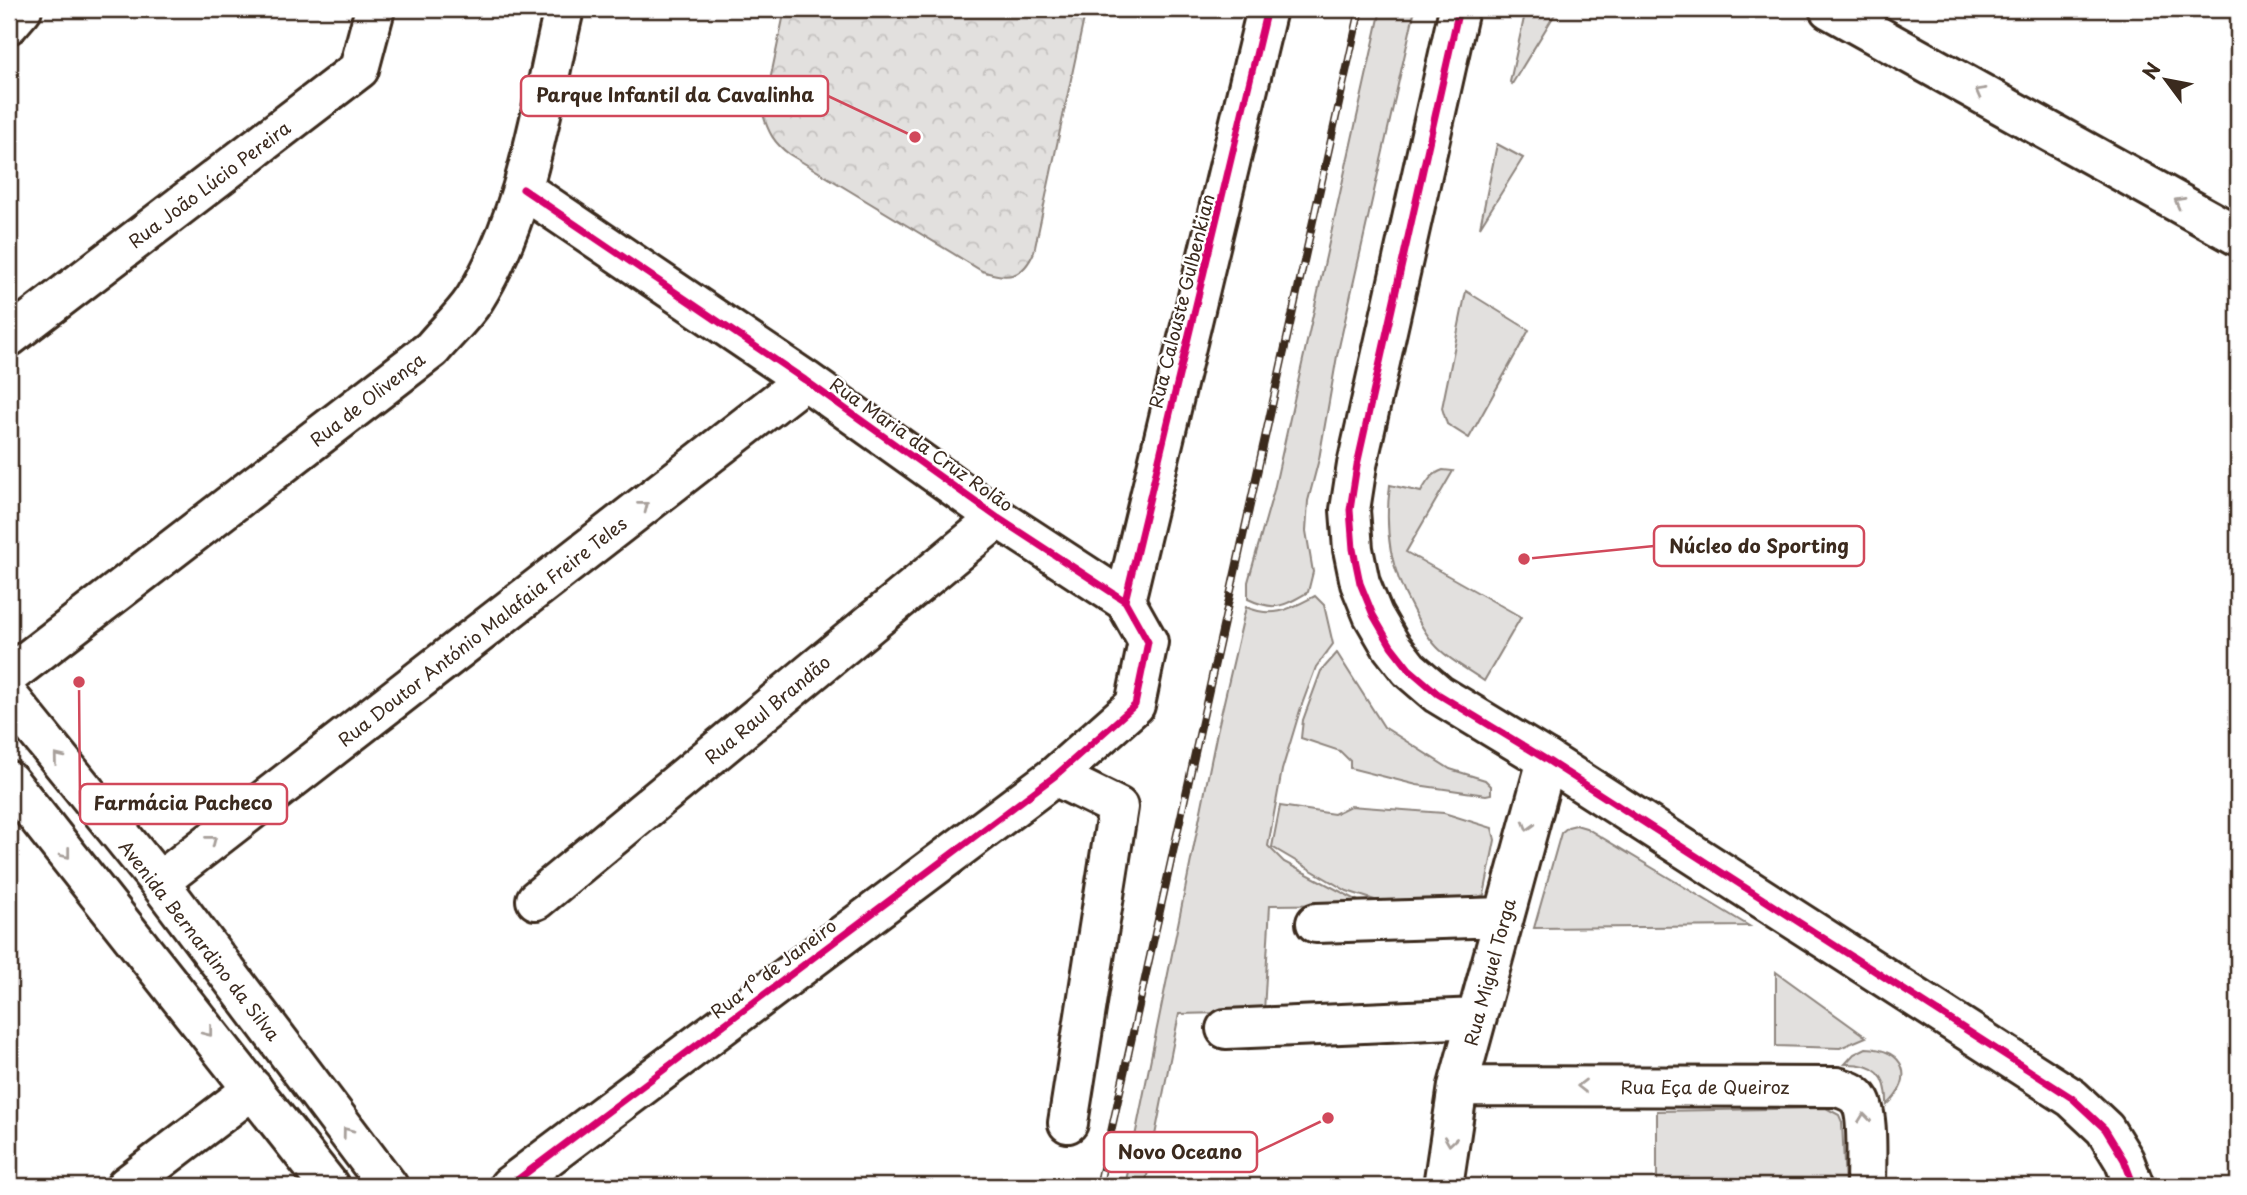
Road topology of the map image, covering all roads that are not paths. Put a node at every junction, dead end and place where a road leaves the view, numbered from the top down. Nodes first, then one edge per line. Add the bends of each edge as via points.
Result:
1 (22, 9) edge
2 (375, 9) edge
3 (564, 9) edge
4 (1268, 9) edge
5 (1459, 9) edge
6 (1829, 9) edge
7 (9, 24) edge
8 (523, 188) junction
9 (2238, 236) edge
10 (9, 337) edge
11 (806, 380) junction
12 (998, 518) junction
13 (1125, 601) junction
14 (9, 675) edge
15 (9, 696) edge
16 (1547, 760) junction
17 (1055, 776) junction
18 (9, 781) edge
19 (159, 882) junction
20 (536, 900) dead end
21 (1503, 917) junction
22 (1316, 923) dead end
23 (1477, 1018) junction
24 (1226, 1029) dead end
25 (1458, 1086) junction
26 (253, 1089) junction
27 (1068, 1123) dead end
28 (126, 1186) edge
29 (329, 1186) edge
30 (388, 1186) edge
31 (509, 1186) edge
32 (1443, 1186) edge
33 (1866, 1186) edge
34 (2134, 1186) edge

1 - 7 street
2 - 10 street, Rua João Lúcio Pereira via 359,69
3 - 8 street, Rua de Olivença
4 - 13 street, Rua Calouste Gulbenkian
5 - 16 street via 1357,465 1350,510 1353,549 1373,615 1409,669 1438,695
9 -> 6 street
8 - 11 street, Rua Maria da Cruz Rolão
8 - 14 street, Rua de Olivença via 500,251 472,302 432,349
11 - 12 street, Rua Maria da Cruz Rolão
19 -> 11 street, Rua Doutor António Malafaia Freire Teles
12 - 13 street, Rua Maria da Cruz Rolão
12 - 20 street, Rua Raul Brandão
13 - 17 street, Rua Maria da Cruz Rolão via 1148,642 1135,705
19 -> 15 street, Avenida Bernardino da Silva
16 -> 21 street, Rua Miguel Torga
16 - 34 street via 2072,1098 2105,1129
17 - 27 street via 1118,807
17 - 31 street, Rua 1º de Janeiro
18 -> 26 street
30 -> 19 street, Avenida Bernardino da Silva
21 - 22 street
21 - 23 street, Rua Miguel Torga
23 - 24 street
23 - 25 street, Rua Miguel Torga
25 -> 32 street, Rua Miguel Torga
33 -> 25 street, Rua Eça de Queiroz via 1862,1103 1852,1092 1837,1087
26 - 28 street
26 - 29 street

